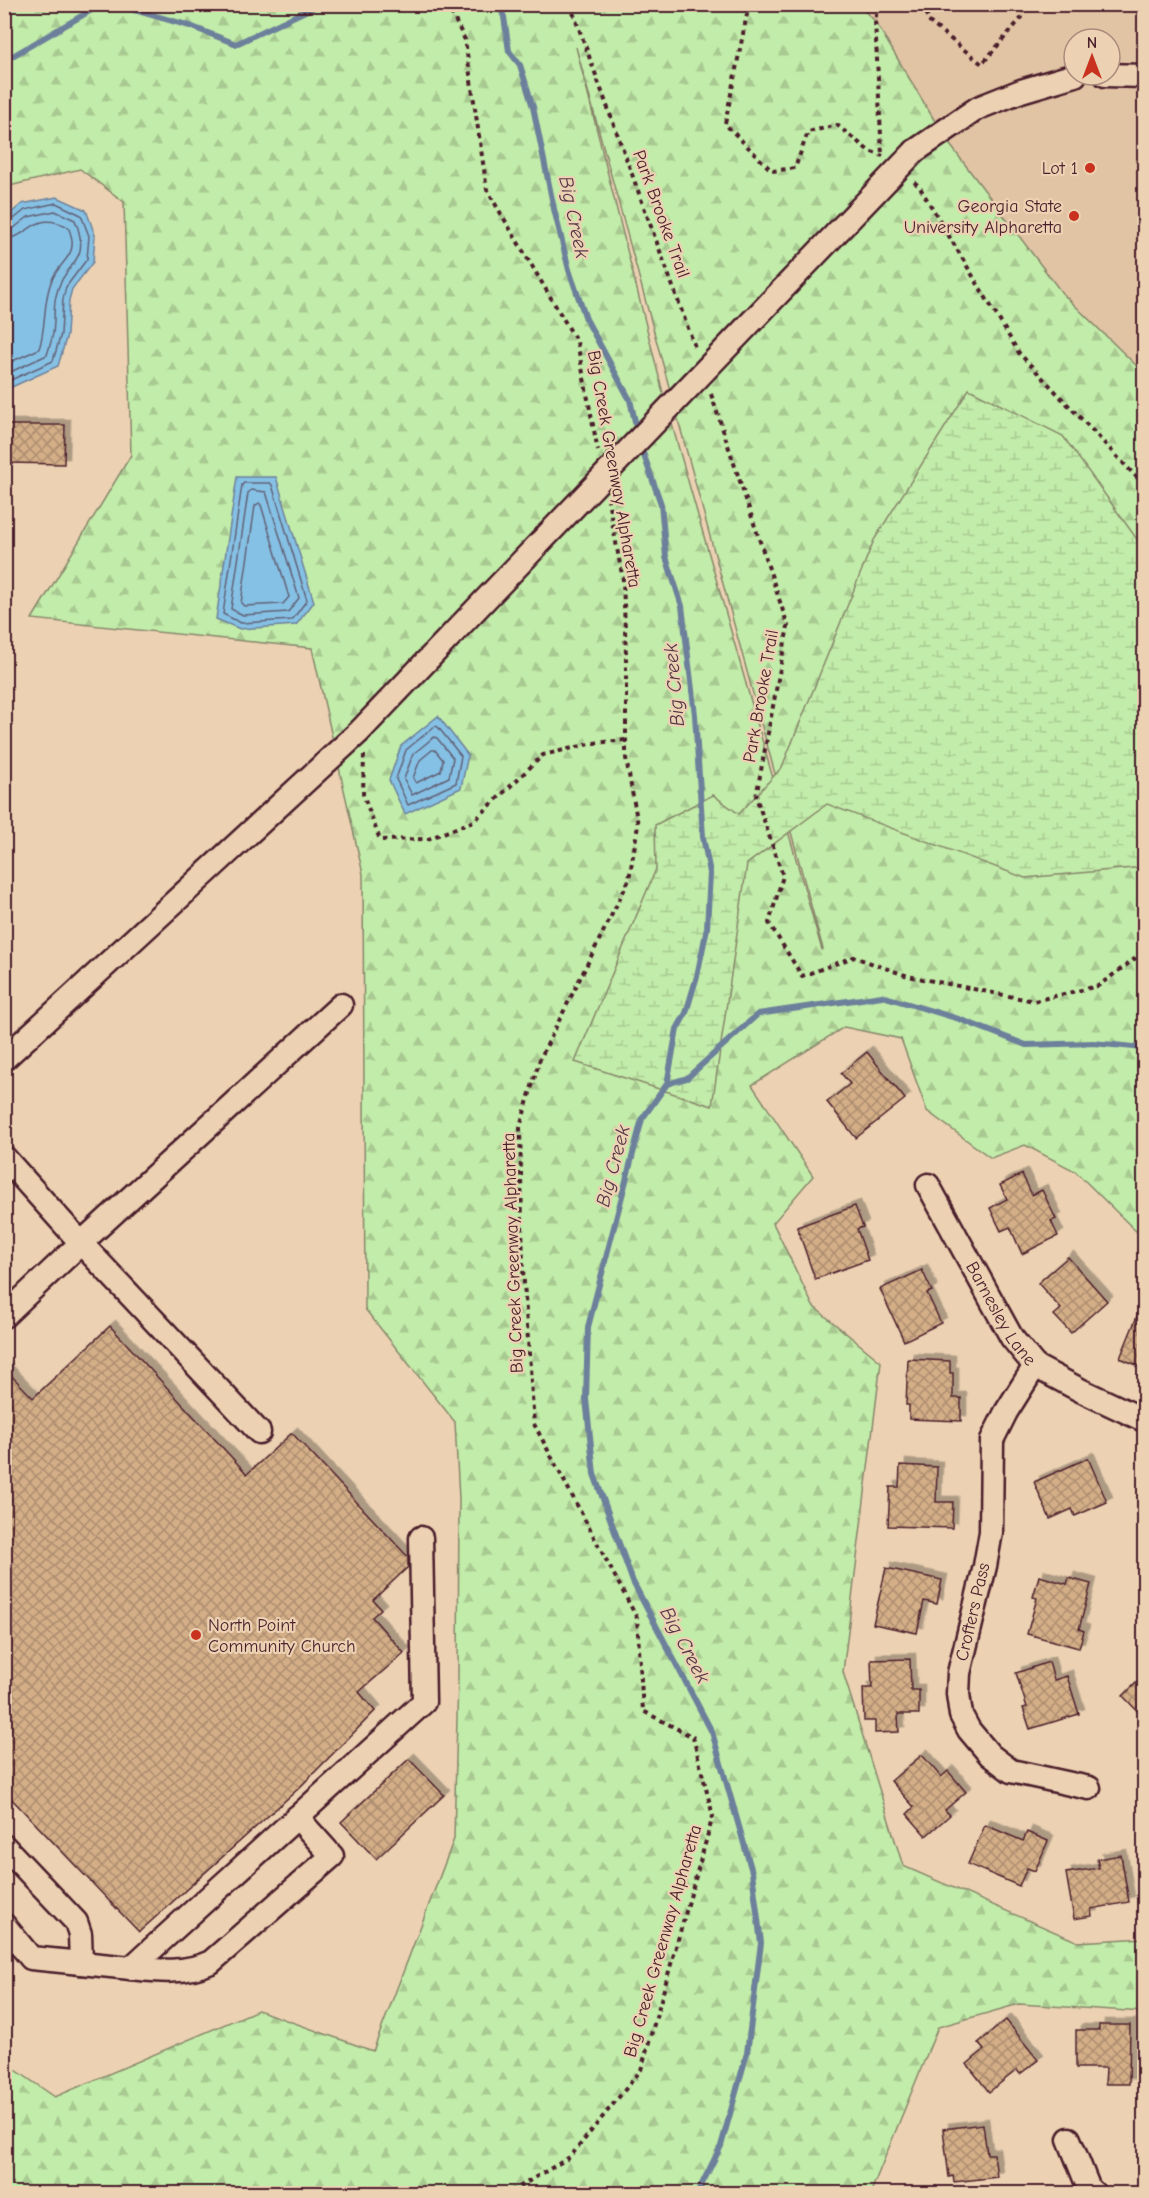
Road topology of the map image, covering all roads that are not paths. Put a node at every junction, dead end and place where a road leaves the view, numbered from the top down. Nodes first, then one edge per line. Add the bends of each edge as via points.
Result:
1 (1122, 75) edge
2 (1144, 76) edge
3 (1062, 79) edge
4 (341, 1005) dead end
5 (4, 1059) edge
6 (4, 1157) edge
7 (928, 1185) dead end
8 (81, 1243) junction
9 (4, 1316) edge
10 (1035, 1366) junction
11 (1144, 1420) edge
12 (259, 1432) dead end
13 (420, 1538) dead end
14 (1089, 1788) dead end
15 (297, 1817) junction
16 (4, 1846) edge
17 (4, 1925) edge
18 (81, 1963) junction
19 (131, 1968) junction
20 (1069, 2139) dead end
21 (1095, 2193) edge

1 - 2 street
3 - 5 street, bridge via 978,108 915,151 359,732
4 - 8 street
6 - 8 street
7 - 10 street, Barnesley Lane via 1012,1338
8 - 9 street
8 - 12 street
10 - 11 street, Barnesley Lane
10 - 14 street, Crofters Pass via 992,1440 991,1532 959,1673 958,1694 969,1730 990,1755 1011,1771
13 - 15 street via 424,1702
15 - 19 street
15 - 19 street via 332,1856 211,1962 197,1969
16 - 18 street via 76,1922
17 - 18 street via 31,1958
18 - 19 street
20 - 21 street via 1089,2189

